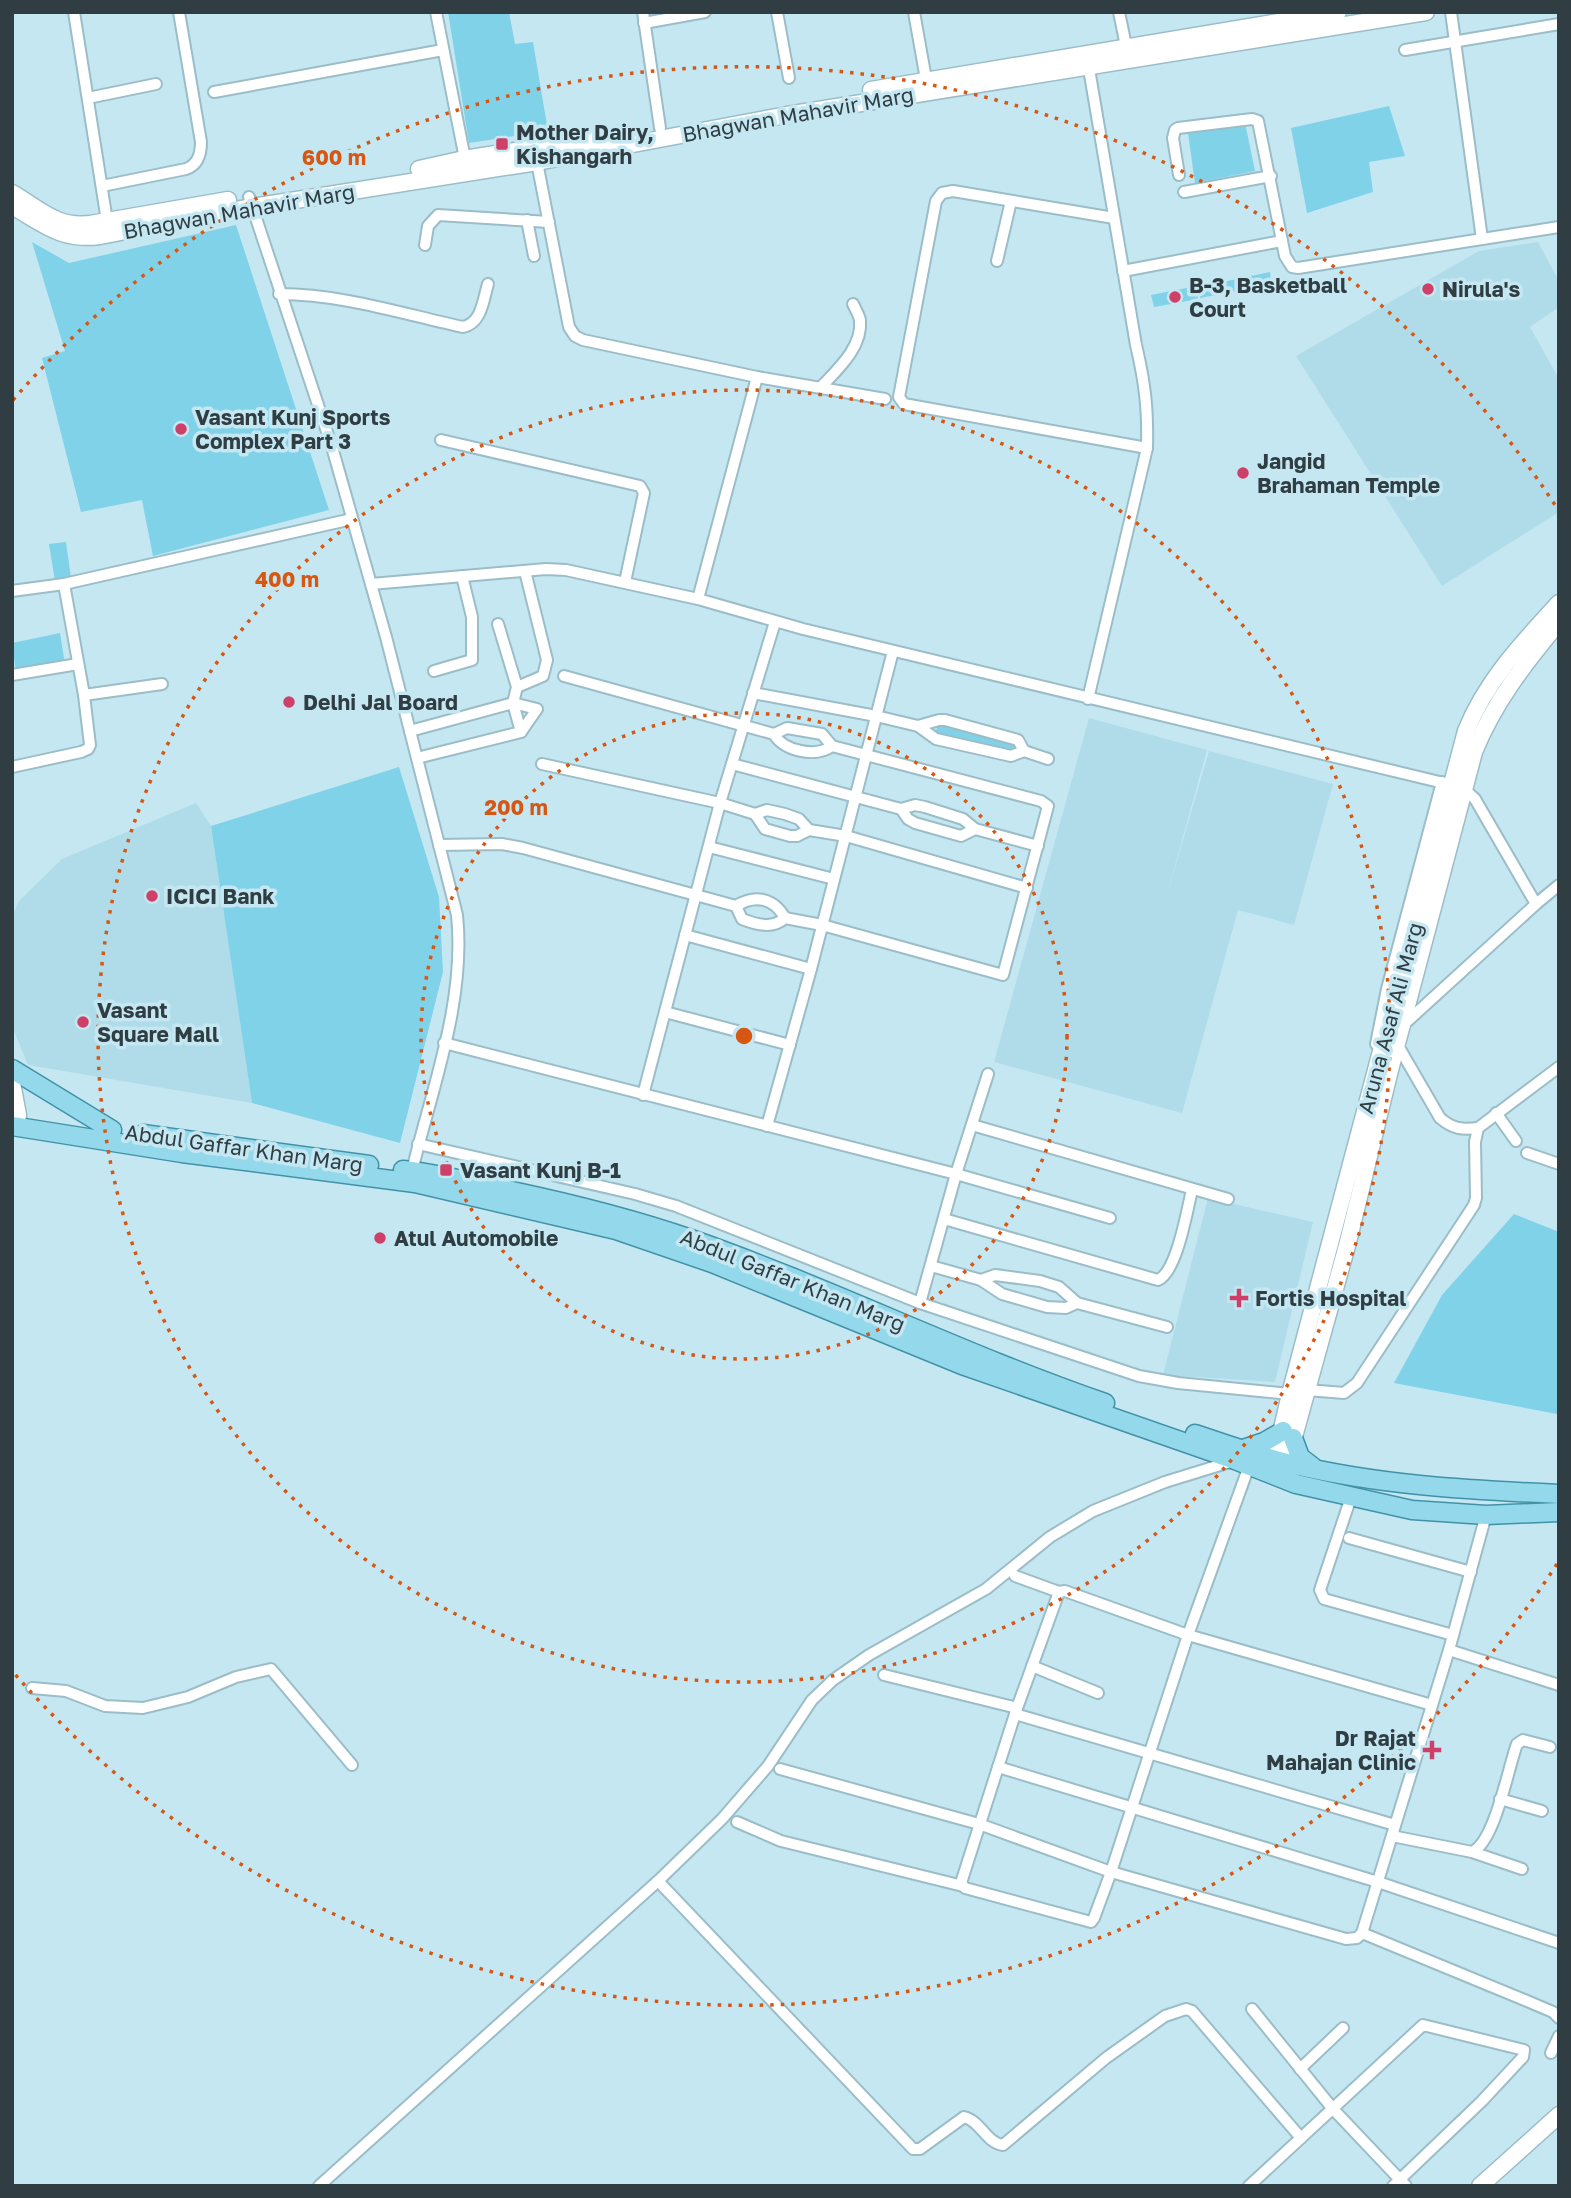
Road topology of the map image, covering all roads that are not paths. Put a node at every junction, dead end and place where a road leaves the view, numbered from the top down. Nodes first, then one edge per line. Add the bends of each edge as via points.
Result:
1 (74, 12) edge
2 (179, 12) edge
3 (436, 12) edge
4 (705, 12) edge
5 (777, 12) edge
6 (914, 12) edge
7 (1119, 12) edge
8 (1338, 12) edge
9 (1426, 12) edge
10 (1451, 12) edge
11 (1391, 15) edge
12 (644, 18) edge
13 (1318, 22) junction
14 (1559, 24) edge
15 (1455, 41) junction
16 (443, 50) junction
17 (1405, 50) dead end
18 (1129, 54) junction
19 (1088, 61) junction
20 (789, 78) dead end
21 (156, 84) dead end
22 (927, 86) junction
23 (214, 92) dead end
24 (88, 98) junction
25 (660, 128) junction
26 (535, 155) junction
27 (466, 165) junction
28 (1179, 175) dead end
29 (1271, 176) junction
30 (102, 186) junction
31 (1184, 192) dead end
32 (12, 193) edge
33 (1011, 201) junction
34 (250, 202) junction
35 (12, 206) edge
36 (1114, 218) junction
37 (527, 220) junction
38 (107, 221) junction
39 (549, 222) junction
40 (1559, 227) edge
41 (1482, 239) junction
42 (1282, 241) junction
43 (425, 245) dead end
44 (534, 256) dead end
45 (997, 261) dead end
46 (1123, 271) junction
47 (488, 284) dead end
48 (279, 294) junction
49 (853, 304) dead end
50 (757, 377) junction
51 (821, 387) junction
52 (885, 399) dead end
53 (441, 440) dead end
54 (1147, 448) junction
55 (352, 519) junction
56 (525, 571) junction
57 (462, 576) junction
58 (625, 582) junction
59 (64, 584) junction
60 (371, 584) junction
61 (12, 591) edge
62 (698, 599) junction
63 (1559, 603) edge
64 (775, 622) junction
65 (1559, 622) edge
66 (498, 624) dead end
67 (893, 651) junction
68 (79, 664) junction
69 (434, 671) dead end
70 (12, 675) edge
71 (564, 676) dead end
72 (162, 684) dead end
73 (517, 687) junction
74 (753, 692) junction
75 (84, 695) junction
76 (1088, 699) junction
77 (513, 703) junction
78 (876, 716) junction
79 (918, 726) junction
80 (742, 727) junction
81 (410, 731) junction
82 (521, 732) junction
83 (774, 734) junction
84 (832, 746) junction
85 (1024, 751) junction
86 (866, 755) junction
87 (417, 758) junction
88 (1048, 759) dead end
89 (542, 764) dead end
90 (732, 764) junction
91 (12, 767) edge
92 (1453, 785) junction
93 (856, 795) junction
94 (720, 803) junction
95 (901, 809) junction
96 (755, 814) junction
97 (975, 829) junction
98 (808, 831) junction
99 (846, 836) junction
100 (439, 845) junction
101 (709, 846) junction
102 (1038, 846) junction
103 (834, 879) junction
104 (1559, 886) edge
105 (1027, 888) junction
106 (696, 894) junction
107 (1536, 904) junction
108 (736, 906) junction
109 (785, 918) junction
110 (822, 925) junction
111 (684, 935) junction
112 (811, 969) junction
113 (664, 1012) junction
114 (1401, 1027) junction
115 (444, 1043) junction
116 (1396, 1044) junction
117 (790, 1045) junction
118 (1559, 1068) edge
119 (12, 1069) edge
120 (988, 1074) dead end
121 (12, 1083) edge
122 (643, 1095) junction
123 (1496, 1113) junction
124 (15, 1120) edge
125 (972, 1125) junction
126 (767, 1126) junction
127 (1478, 1128) junction
128 (112, 1130) junction
129 (1516, 1141) dead end
130 (418, 1144) junction
131 (1527, 1153) dead end
132 (1559, 1164) edge
133 (412, 1171) junction
134 (956, 1174) junction
135 (1192, 1189) junction
136 (1228, 1199) dead end
137 (1110, 1218) dead end
138 (944, 1219) junction
139 (1326, 1237) dead end
140 (931, 1266) junction
141 (981, 1280) junction
142 (920, 1303) junction
143 (1077, 1303) junction
144 (1167, 1327) dead end
145 (1307, 1390) junction
146 (1290, 1394) junction
147 (1288, 1435) junction
148 (1242, 1458) junction
149 (1323, 1471) junction
150 (1283, 1472) junction
151 (1559, 1494) edge
152 (1351, 1497) junction
153 (1559, 1512) edge
154 (1486, 1515) junction
155 (1349, 1538) dead end
156 (1471, 1572) junction
157 (1016, 1576) dead end
158 (1059, 1592) junction
159 (1188, 1635) junction
160 (1453, 1635) junction
161 (1449, 1650) junction
162 (1032, 1666) junction
163 (884, 1675) dead end
164 (1559, 1685) edge
165 (32, 1688) dead end
166 (1098, 1693) dead end
167 (1432, 1705) junction
168 (1016, 1711) junction
169 (1550, 1747) dead end
170 (1150, 1753) junction
171 (352, 1765) dead end
172 (998, 1767) junction
173 (780, 1769) dead end
174 (1500, 1799) junction
175 (1132, 1808) junction
176 (1542, 1811) dead end
177 (737, 1822) dead end
178 (979, 1824) junction
179 (1394, 1830) junction
180 (1472, 1852) junction
181 (1522, 1869) dead end
182 (1111, 1872) junction
183 (658, 1881) junction
184 (1378, 1882) junction
185 (963, 1886) junction
186 (1362, 1933) junction
187 (1559, 1943) edge
188 (1252, 2008) dead end
189 (1559, 2018) edge
190 (1343, 2028) dead end
191 (1559, 2036) edge
192 (1551, 2053) dead end
193 (1300, 2069) junction
194 (1333, 2109) junction
195 (1558, 2117) edge
196 (1301, 2138) junction
197 (1400, 2184) edge
198 (318, 2186) edge
199 (1249, 2186) edge
200 (1480, 2186) edge

1 - 24 street
2 - 30 street via 201,142 197,161 186,169
3 - 16 street
4 - 12 street
5 - 20 street
6 - 22 street
7 - 18 street
8 - 13 street, Bhagwan Mahavir Marg
9 - 11 street, Bhagwan Mahavir Marg
10 - 15 street
11 - 13 street, Bhagwan Mahavir Marg
12 - 25 street
13 - 18 street, Bhagwan Mahavir Marg
14 - 15 street
15 - 17 street
15 - 41 street
16 - 23 street
16 - 27 street
18 - 19 street, Bhagwan Mahavir Marg
19 - 22 street, Bhagwan Mahavir Marg
19 - 36 street
21 - 24 street
22 - 25 street, Bhagwan Mahavir Marg
22 - 26 street, Bhagwan Mahavir Marg via 678,134
24 - 30 street
25 - 26 street, Bhagwan Mahavir Marg
26 - 27 street, Bhagwan Mahavir Marg
26 - 39 street
27 - 34 street, Bhagwan Mahavir Marg
28 - 29 street via 1175,130 1252,118 1258,121
29 - 31 street
29 - 42 street
30 - 38 street
32 - 38 street, Bhagwan Mahavir Marg via 62,223
33 - 36 street
33 - 45 street
33 - 54 street via 953,191 939,197 899,400
34 - 35 street, Bhagwan Mahavir Marg via 82,239 56,232
34 - 38 street, Bhagwan Mahavir Marg
34 - 48 street
36 - 46 street
37 - 39 street
37 - 43 street via 438,215 428,226
37 - 44 street
39 - 50 street via 569,327 575,337
40 - 41 street
41 - 42 street via 1298,268 1287,261
42 - 46 street
46 - 54 street via 1146,384
47 - 48 street via 479,316 463,327 313,295
48 - 55 street
49 - 51 street via 860,320 856,338 846,361
50 - 51 street
50 - 62 street
51 - 52 street
53 - 58 street via 640,486 644,494
54 - 76 street
55 - 59 street
55 - 60 street
56 - 57 street
56 - 58 street via 566,570
56 - 73 street via 547,660 543,676
57 - 60 street
57 - 69 street via 472,617 472,660
58 - 62 street
59 - 61 street
59 - 68 street
60 - 81 street
62 - 64 street
63 - 92 street, Aruna Asaf Ali Marg via 1518,648 1480,701 1466,732
64 - 67 street
64 - 74 street
65 - 92 street, Aruna Asaf Ali Marg via 1505,690
66 - 73 street
67 - 76 street
67 - 78 street
68 - 70 street
68 - 75 street
71 - 80 street
72 - 75 street
73 - 77 street
74 - 78 street
74 - 80 street
75 - 91 street via 89,749
76 - 92 street
77 - 81 street
77 - 82 street
77 - 82 street via 537,709
78 - 79 street
78 - 86 street
79 - 85 street via 936,739 955,744 1011,756
79 - 85 street via 945,720 1018,740
80 - 83 street
80 - 90 street
81 - 87 street
82 - 87 street
83 - 84 street via 787,728 822,734
83 - 84 street via 781,744 809,752
84 - 86 street
85 - 88 street
86 - 93 street
86 - 102 street via 1044,802 1048,809
87 - 100 street
89 - 94 street
90 - 93 street
90 - 94 street
92 - 107 street via 1475,799
92 - 114 street, Aruna Asaf Ali Marg
92 - 139 street via 1387,989 1357,1130
92 - 146 street, Aruna Asaf Ali Marg
93 - 95 street
93 - 99 street
94 - 96 street
94 - 101 street
95 - 97 street via 925,807 963,819
95 - 97 street via 915,823 961,836
96 - 98 street via 767,810 785,814
96 - 98 street via 765,829 790,836
97 - 102 street
98 - 99 street
99 - 103 street
99 - 105 street
100 - 106 street via 523,848
100 - 115 street via 459,934
101 - 103 street
101 - 106 street
102 - 105 street
103 - 110 street
104 - 107 street
105 - 110 street via 1003,975
106 - 108 street
106 - 111 street
107 - 114 street
108 - 109 street via 752,898 769,902 778,906
108 - 109 street via 742,919 750,922 773,925
109 - 110 street
110 - 112 street
111 - 112 street
111 - 113 street
112 - 117 street
113 - 117 street
113 - 122 street
114 - 116 street, Aruna Asaf Ali Marg
115 - 122 street
115 - 130 street
116 - 127 street via 1440,1118 1451,1127
116 - 145 street, Aruna Asaf Ali Marg
117 - 126 street
118 - 123 street
119 - 128 main road
120 - 125 street
121 - 124 street
122 - 126 street
123 - 127 street
123 - 129 street
124 - 128 main road, Abdul Gaffar Khan Marg
124 - 148 main road, Abdul Gaffar Khan Marg via 206,1157 415,1183 616,1230 712,1263 962,1365
125 - 134 street
125 - 135 street
126 - 134 street
127 - 145 street via 1476,1198 1470,1213 1357,1383 1344,1393
128 - 133 main road, Abdul Gaffar Khan Marg
130 - 133 street
130 - 142 street via 676,1206
131 - 132 street
133 - 148 main road, Abdul Gaffar Khan Marg via 555,1200 694,1240
134 - 137 street
134 - 138 street
135 - 136 street
135 - 138 street via 1172,1267 1158,1280
138 - 140 street
140 - 141 street
140 - 142 street
141 - 143 street via 1002,1294 1047,1307 1066,1308
141 - 143 street via 995,1275 1040,1281 1059,1287
142 - 146 street via 1139,1376
143 - 144 street
145 - 147 street, Aruna Asaf Ali Marg
146 - 147 street, Aruna Asaf Ali Marg
147 - 148 main road via 1264,1442
147 - 149 main road via 1300,1457
147 - 150 street, Aruna Asaf Ali Marg
148 - 150 main road
148 - 159 street via 1234,1508
148 - 183 street via 1093,1511 1050,1537 986,1589 844,1671 812,1700 740,1801
149 - 150 main road
149 - 151 main road via 1454,1489
150 - 152 main road
152 - 154 main road via 1412,1510
152 - 160 street via 1321,1595
153 - 154 main road
154 - 156 street
155 - 156 street
156 - 160 street
157 - 158 street
158 - 159 street
158 - 162 street
159 - 167 street
159 - 170 street
160 - 161 street
161 - 164 street
161 - 167 street
162 - 166 street
162 - 168 street
163 - 168 street
165 - 171 street via 66,1690 106,1706 143,1708 271,1669
167 - 179 street
168 - 170 street
168 - 172 street
169 - 174 street via 1523,1740 1517,1744
170 - 175 street
170 - 179 street
172 - 175 street
172 - 178 street
173 - 178 street
174 - 176 street
174 - 180 street via 1481,1845
175 - 182 street
175 - 184 street
177 - 185 street via 781,1841
178 - 182 street
178 - 185 street
179 - 180 street
179 - 184 street
180 - 181 street
182 - 185 street via 1091,1922
182 - 186 street via 1346,1939
183 - 196 street via 913,2149 920,2149 964,2117 1003,2145 1106,2057 1165,2016 1186,2008
183 - 198 street
184 - 186 street
184 - 187 street
186 - 189 street via 1527,2000
188 - 193 street
190 - 193 street
191 - 192 street
193 - 194 street
194 - 196 street
194 - 197 street
194 - 197 street via 1423,2025 1524,2050 1482,2101
195 - 200 street
196 - 199 street

